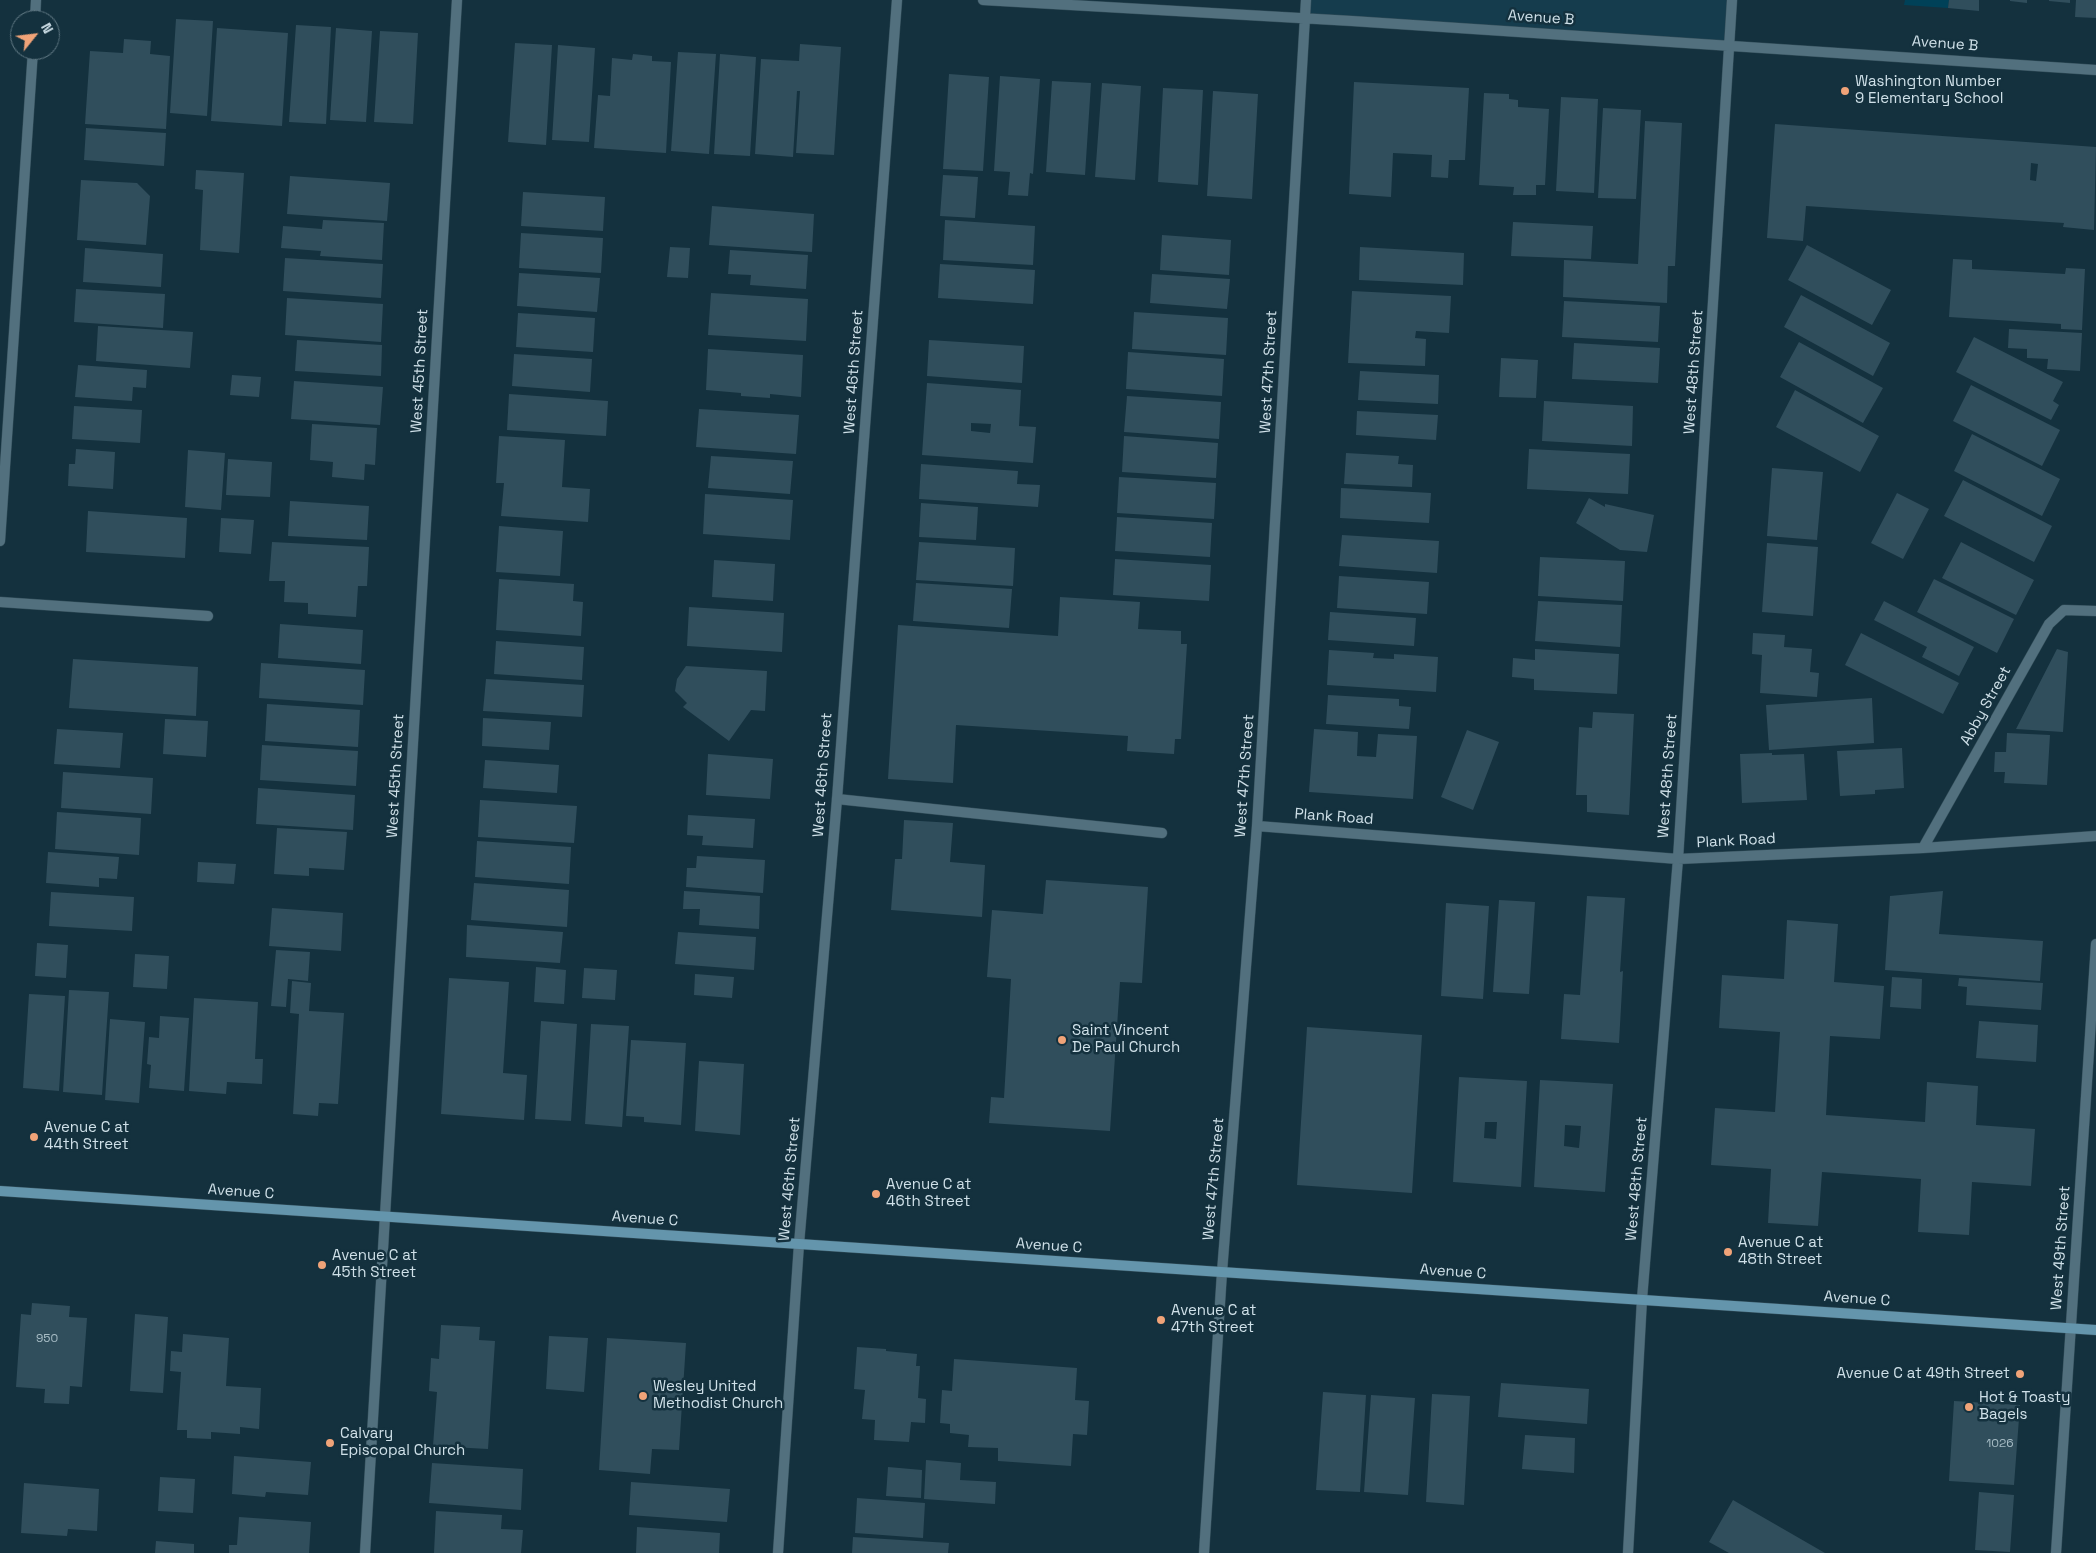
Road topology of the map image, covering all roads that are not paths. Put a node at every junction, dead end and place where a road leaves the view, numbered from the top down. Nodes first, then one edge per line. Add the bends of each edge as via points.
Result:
1 (457, 0) edge
2 (897, 0) edge
3 (983, 0) edge
4 (1306, 0) edge
5 (1732, 0) edge
6 (1305, 18) junction
7 (1730, 45) junction
8 (32, 60) edge
9 (2096, 70) edge
10 (0, 541) edge
11 (0, 602) edge
12 (2096, 611) edge
13 (208, 616) dead end
14 (837, 798) junction
15 (1257, 826) junction
16 (1162, 833) dead end
17 (2096, 836) edge
18 (1923, 848) junction
19 (1678, 859) junction
20 (2096, 944) edge
21 (0, 1191) edge
22 (385, 1217) junction
23 (799, 1244) junction
24 (1222, 1272) junction
25 (1642, 1299) junction
26 (2071, 1328) junction
27 (2096, 1330) edge
28 (366, 1553) edge
29 (778, 1553) edge
30 (1204, 1553) edge
31 (1628, 1553) edge
32 (2056, 1553) edge

1 - 22 street, West 45th Street
2 - 14 street, West 46th Street
3 - 6 street, Avenue B
4 - 6 street, West 47th Street
5 - 7 street, West 48th Street
6 - 7 street, Avenue B
6 - 15 street, West 47th Street
7 - 9 street, Avenue B
7 - 19 street, West 48th Street
8 - 10 street
11 - 13 street
12 - 18 street, Abby Street via 2064,610 2049,624
14 - 16 street
14 - 23 street, West 46th Street
15 - 19 street, Plank Road
15 - 24 street, West 47th Street
17 - 18 street, Plank Road
18 - 19 street, Plank Road
19 - 25 street, West 48th Street
20 - 26 street, West 49th Street
21 - 22 main road, Avenue C
22 - 23 main road, Avenue C
22 - 28 street, West 45th Street
23 - 24 main road, Avenue C
23 - 29 street, West 46th Street
24 - 25 main road, Avenue C
24 - 30 street, West 47th Street
25 - 26 main road, Avenue C
25 - 31 street, West 48th Street
26 - 27 main road, Avenue C
26 - 32 street, West 49th Street

